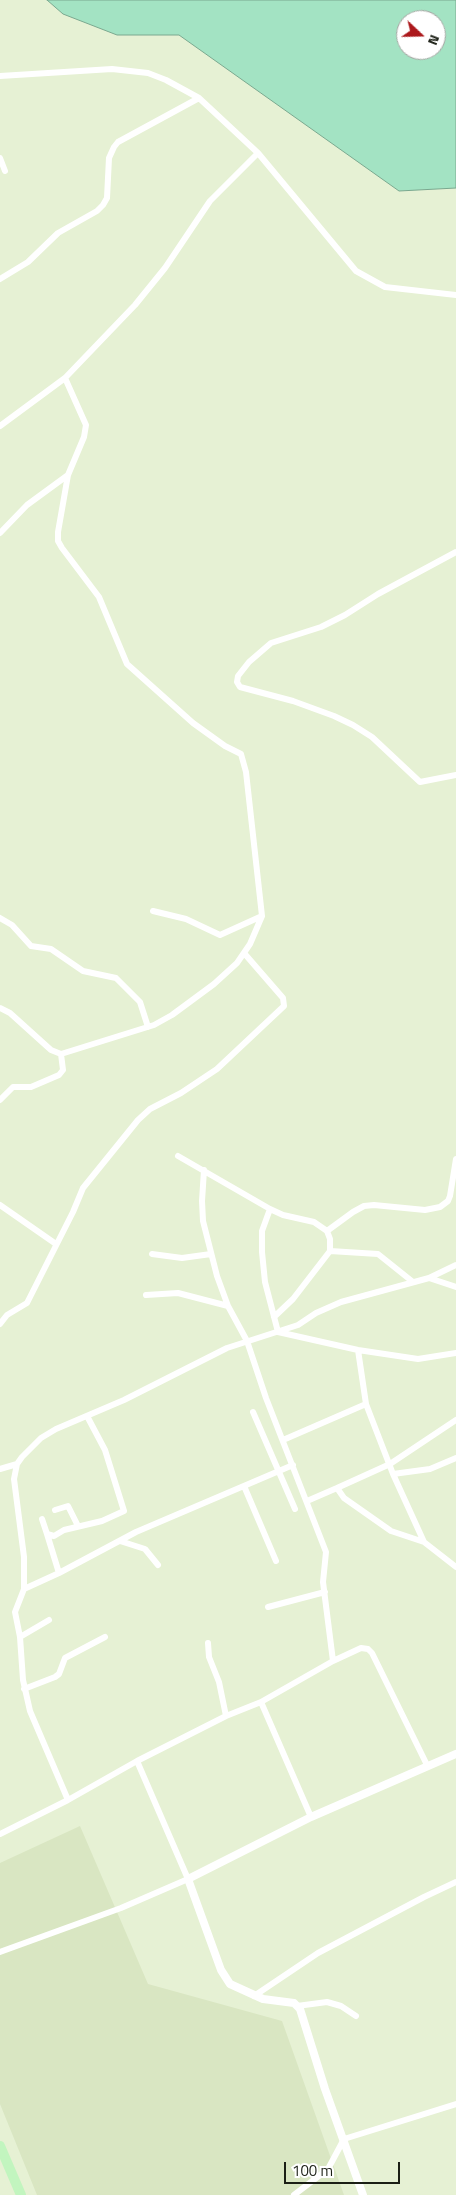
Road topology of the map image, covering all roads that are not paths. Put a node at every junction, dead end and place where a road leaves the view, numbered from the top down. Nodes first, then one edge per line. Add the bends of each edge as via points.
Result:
1 (0, 76) edge
2 (199, 98) junction
3 (258, 153) junction
4 (0, 158) edge
5 (5, 171) dead end
6 (0, 279) edge
7 (456, 295) edge
8 (65, 378) junction
9 (0, 426) edge
10 (68, 475) junction
11 (0, 533) edge
12 (456, 552) edge
13 (456, 775) edge
14 (153, 911) dead end
15 (262, 916) junction
16 (0, 918) edge
17 (244, 953) junction
18 (0, 1008) edge
19 (148, 1027) junction
20 (62, 1054) junction
21 (0, 1100) edge
22 (178, 1156) dead end
23 (456, 1159) edge
24 (204, 1170) junction
25 (0, 1205) edge
26 (270, 1209) junction
27 (327, 1231) junction
28 (56, 1244) junction
29 (330, 1251) junction
30 (152, 1254) dead end
31 (211, 1254) junction
32 (456, 1265) edge
33 (429, 1278) junction
34 (413, 1282) junction
35 (456, 1287) edge
36 (146, 1295) dead end
37 (228, 1306) junction
38 (274, 1317) junction
39 (0, 1324) edge
40 (278, 1332) junction
41 (246, 1340) junction
42 (358, 1350) junction
43 (456, 1353) edge
44 (366, 1404) junction
45 (253, 1412) dead end
46 (87, 1416) junction
47 (456, 1420) edge
48 (283, 1440) junction
49 (456, 1458) edge
50 (17, 1464) junction
51 (390, 1464) junction
52 (293, 1465) junction
53 (0, 1469) edge
54 (279, 1470) junction
55 (393, 1474) junction
56 (244, 1486) junction
57 (337, 1488) junction
58 (307, 1501) junction
59 (294, 1509) dead end
60 (54, 1510) dead end
61 (42, 1519) dead end
62 (78, 1526) junction
63 (47, 1534) junction
64 (120, 1541) junction
65 (424, 1542) junction
66 (276, 1561) dead end
67 (158, 1565) dead end
68 (456, 1567) edge
69 (59, 1573) junction
70 (24, 1589) junction
71 (325, 1592) junction
72 (268, 1607) dead end
73 (48, 1620) dead end
74 (20, 1637) junction
75 (105, 1637) dead end
76 (208, 1643) dead end
77 (333, 1661) junction
78 (24, 1689) junction
79 (261, 1702) junction
80 (226, 1716) junction
81 (456, 1754) edge
82 (137, 1761) junction
83 (427, 1766) junction
84 (68, 1800) junction
85 (311, 1817) junction
86 (0, 1834) edge
87 (188, 1879) junction
88 (456, 1882) edge
89 (0, 1952) edge
90 (254, 1996) junction
91 (297, 2006) junction
92 (356, 2016) dead end
93 (456, 2104) edge
94 (344, 2139) junction
95 (0, 2146) edge
96 (21, 2195) edge
97 (294, 2195) edge
98 (363, 2195) edge

1 - 2 street via 127,69 166,80
2 - 3 street
2 - 6 street via 118,142 109,158 106,198 97,212 58,233 28,262
3 - 7 street via 361,275 385,287
3 - 8 street via 210,201 146,292
4 - 5 street
8 - 9 street
8 - 10 street via 86,425
10 - 11 street via 27,505
10 - 15 street via 58,541 99,597 125,661 193,723 225,746 238,751 243,758
12 - 13 street via 321,627 271,643 249,662 237,682 240,687 293,701 359,728 420,782
14 - 15 street via 186,919 220,935
15 - 17 street
16 - 19 street via 12,925 31,946 51,949 84,971 116,978 140,1002
17 - 19 street via 214,984 172,1015
17 - 28 street via 284,998 284,1006 217,1070 144,1114 88,1181
18 - 20 street via 10,1013 50,1050
19 - 20 street
20 - 21 street via 63,1070 59,1075 32,1087 13,1087
22 - 24 street
23 - 27 street via 450,1196 445,1204 425,1210 364,1206
24 - 26 street
24 - 31 street via 202,1213
25 - 28 street
26 - 27 street via 314,1222
26 - 38 street via 262,1231 262,1252
27 - 29 street
28 - 39 street via 27,1302 6,1315
29 - 34 street via 378,1254
29 - 38 street
30 - 31 street via 182,1258
31 - 37 street
32 - 33 street
33 - 34 street
33 - 35 street
34 - 40 street via 341,1302
36 - 37 street via 178,1294
37 - 41 street
38 - 40 street
40 - 41 street
40 - 42 street
41 - 46 street
41 - 48 street
42 - 43 street via 418,1359
42 - 44 street
44 - 48 street
44 - 51 street
45 - 54 street
46 - 50 street via 56,1428 41,1438
46 - 62 street via 105,1450 125,1509 102,1521
47 - 51 street
48 - 52 street
49 - 55 street via 430,1469
50 - 53 street
50 - 70 street via 14,1479 24,1557
51 - 55 street
51 - 57 street
52 - 54 street
52 - 58 street
54 - 56 street
54 - 59 street
55 - 65 street
56 - 64 street
56 - 66 street
57 - 58 street
57 - 65 street via 344,1498 391,1531
58 - 71 street via 326,1552
60 - 62 street via 68,1506
61 - 63 street
62 - 63 street via 54,1536
63 - 69 street
64 - 67 street via 144,1549
64 - 69 street
65 - 68 street
69 - 70 street
70 - 74 street via 16,1608
71 - 72 street
71 - 77 street
73 - 74 street
74 - 78 street
75 - 78 street via 65,1658 55,1677
76 - 80 street
77 - 79 street
77 - 83 street via 361,1648 370,1651
78 - 84 street via 30,1711
79 - 80 street
79 - 85 street
80 - 82 street
81 - 83 street
82 - 84 street
82 - 87 street
83 - 85 street
84 - 86 street
85 - 87 street
87 - 89 street via 121,1908
87 - 90 street via 226,1979 235,1988
88 - 90 street via 318,1953
90 - 91 street
91 - 92 street via 327,2002
91 - 94 street
93 - 94 street
94 - 97 street via 328,2169
94 - 98 street
95 - 96 main road

